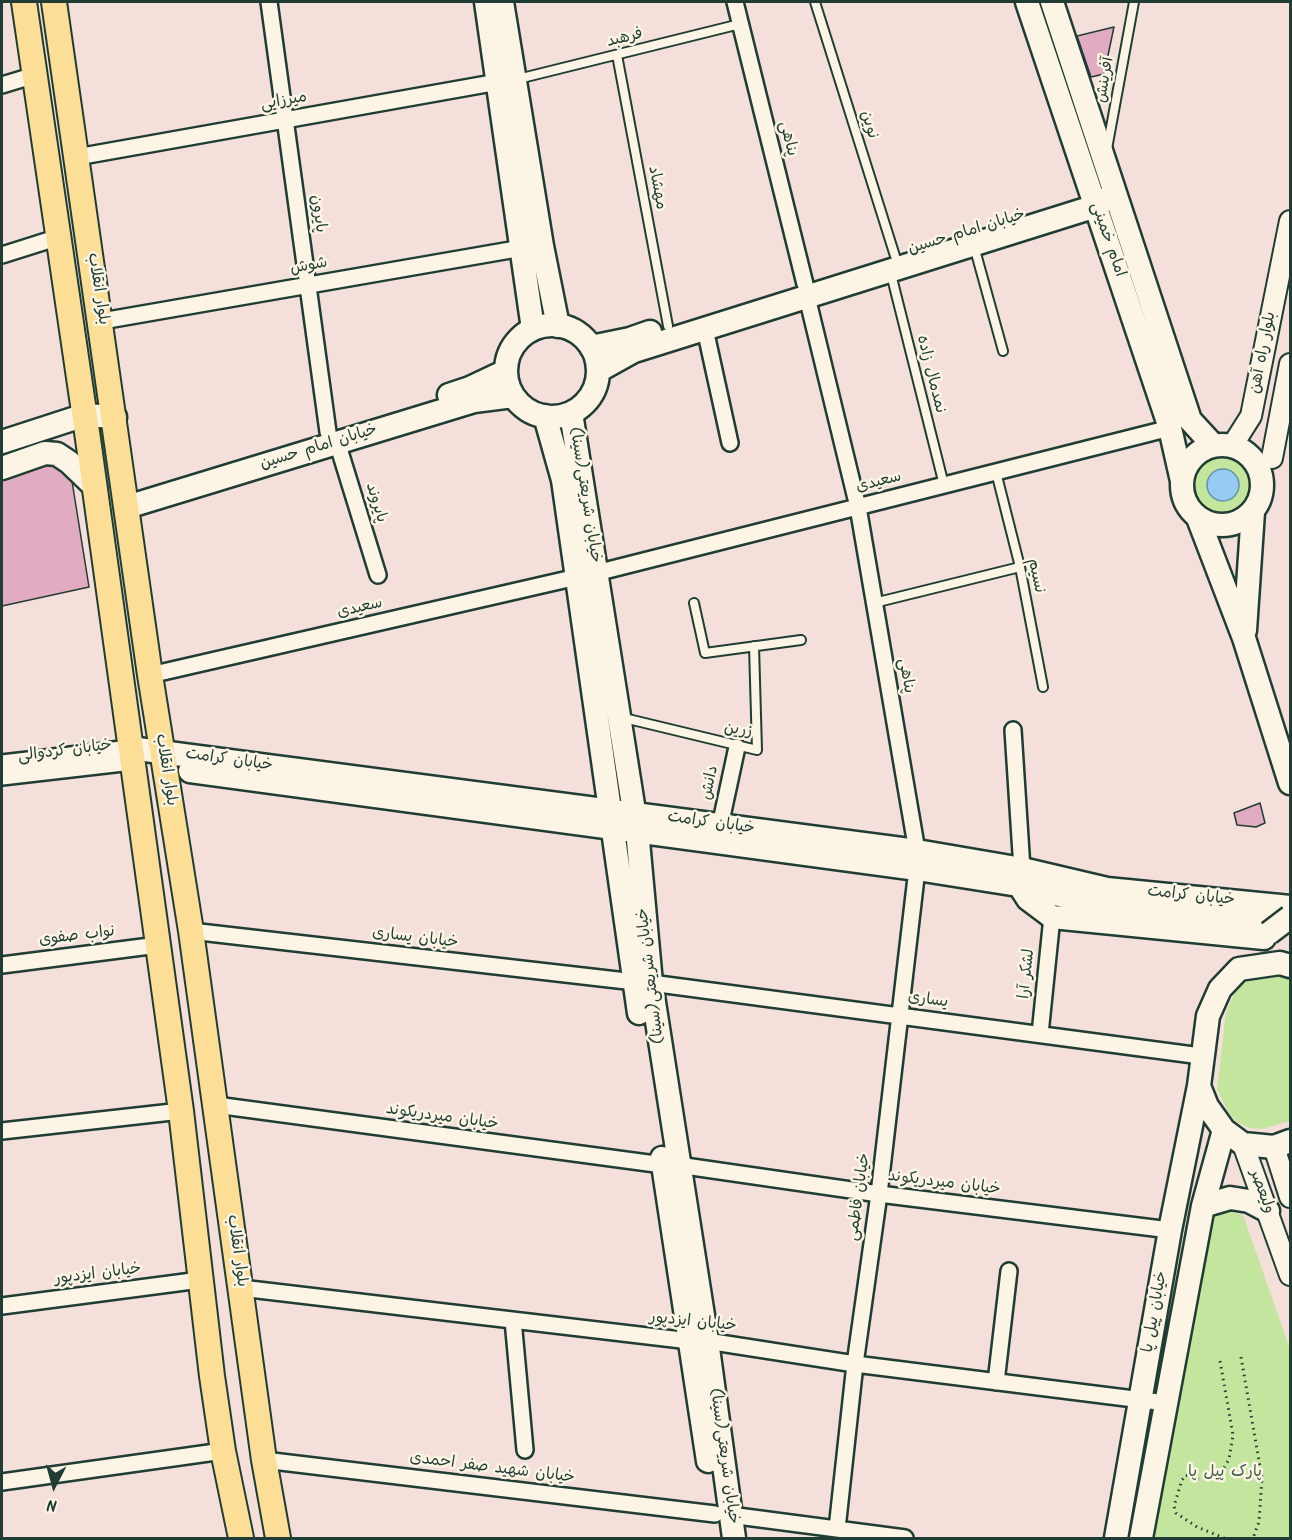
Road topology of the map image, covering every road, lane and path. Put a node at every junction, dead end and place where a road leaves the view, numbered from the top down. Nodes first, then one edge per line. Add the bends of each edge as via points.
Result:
1 (24, 2) edge
2 (54, 2) edge
3 (66, 2) edge
4 (269, 2) edge
5 (486, 2) edge
6 (502, 2) edge
7 (735, 2) edge
8 (815, 2) edge
9 (1027, 2) edge
10 (1052, 2) edge
11 (1134, 2) edge
12 (740, 24) junction
13 (60, 46) junction
14 (617, 55) junction
15 (35, 75) junction
16 (507, 81) junction
17 (2, 85) edge
18 (285, 120) junction
19 (77, 157) junction
20 (1105, 162) junction
21 (1115, 193) junction
22 (1094, 200) junction
23 (1290, 220) edge
24 (59, 237) junction
25 (973, 245) junction
26 (522, 248) junction
27 (2, 255) edge
28 (892, 263) junction
29 (308, 286) junction
30 (806, 291) junction
31 (102, 321) junction
32 (558, 326) junction
33 (668, 326) junction
34 (533, 329) junction
35 (705, 329) junction
36 (591, 347) junction
37 (1003, 351) dead end
38 (1290, 364) edge
39 (506, 371) junction
40 (598, 371) junction
41 (513, 396) junction
42 (571, 413) junction
43 (85, 415) junction
44 (545, 416) junction
45 (115, 417) junction
46 (1170, 428) junction
47 (333, 437) junction
48 (2, 442) edge
49 (730, 443) dead end
50 (1222, 446) junction
51 (1272, 458) dead end
52 (2, 468) edge
53 (996, 472) junction
54 (1182, 481) junction
55 (944, 485) junction
56 (95, 487) junction
57 (126, 500) junction
58 (858, 507) junction
59 (1253, 512) junction
60 (1197, 518) junction
61 (1020, 567) junction
62 (378, 575) dead end
63 (586, 575) junction
64 (694, 603) dead end
65 (874, 603) junction
66 (1244, 638) junction
67 (801, 640) dead end
68 (754, 646) junction
69 (150, 675) junction
70 (1043, 687) dead end
71 (619, 717) junction
72 (1013, 730) dead end
73 (737, 747) junction
74 (131, 755) junction
75 (164, 760) junction
76 (2, 763) edge
77 (2, 777) edge
78 (1290, 783) edge
79 (612, 820) junction
80 (636, 821) junction
81 (720, 826) junction
82 (917, 860) junction
83 (1020, 877) junction
84 (1290, 888) edge
85 (1290, 907) edge
86 (1052, 917) junction
87 (1290, 917) edge
88 (1290, 922) edge
89 (191, 931) junction
90 (1266, 936) junction
91 (158, 945) junction
92 (2, 965) edge
93 (1290, 966) edge
94 (1239, 969) junction
95 (643, 983) junction
96 (901, 1015) junction
97 (1040, 1034) junction
98 (1201, 1056) junction
99 (1199, 1086) junction
100 (216, 1105) junction
101 (181, 1111) junction
102 (1224, 1130) junction
103 (2, 1131) edge
104 (1244, 1144) junction
105 (1282, 1144) edge
106 (671, 1165) junction
107 (879, 1194) junction
108 (1290, 1197) edge
109 (1203, 1206) junction
110 (1268, 1211) junction
111 (1170, 1230) junction
112 (1009, 1271) dead end
113 (1290, 1275) edge
114 (200, 1280) junction
115 (241, 1288) junction
116 (2, 1306) edge
117 (513, 1320) junction
118 (699, 1341) junction
119 (1241, 1357) dead end
120 (1220, 1361) dead end
121 (855, 1364) junction
122 (252, 1371) junction
123 (212, 1376) junction
124 (996, 1382) junction
125 (1140, 1400) junction
126 (1166, 1403) junction
127 (525, 1450) dead end
128 (223, 1451) junction
129 (264, 1460) junction
130 (2, 1482) edge
131 (723, 1514) junction
132 (837, 1529) junction
133 (278, 1532) edge
134 (240, 1535) edge
135 (719, 1539) edge
136 (734, 1539) edge
137 (905, 1539) edge
138 (1116, 1539) edge
139 (1141, 1539) edge
140 (1224, 1539) edge
141 (1253, 1539) edge

1 - 15 main road, بلوار انقلاب
2 - 13 main road, بلوار انقلاب
3 - 13 street
4 - 18 street, پایرون
5 - 16 main road
6 - 16 main road
7 - 12 street, پناهی
8 - 28 lane, نوین
9 - 22 main road, امام خمینی
10 - 20 main road, امام خمینی
11 - 20 lane, آفرینش
12 - 14 lane, فرهبد
12 - 30 street, پناهی
13 - 19 main road, بلوار انقلاب
14 - 16 lane, فرهبد
14 - 33 lane, مهشاد
15 - 17 street
15 - 24 main road, بلوار انقلاب
16 - 18 street, میرزایی
16 - 26 main road
16 - 32 main road
18 - 19 street, میرزایی
18 - 29 street, پایرون
19 - 31 main road, بلوار انقلاب
20 - 21 main road, امام خمینی
21 - 22 main road, خیابان امام حسین
21 - 50 main road, امام خمینی via 1190,420
22 - 25 main road, خیابان امام حسین
22 - 28 main road, خیابان امام حسین
22 - 46 main road, امام خمینی
23 - 50 street, بلوار راه آهن via 1251,416
24 - 27 street
24 - 43 main road, بلوار انقلاب
25 - 28 main road, خیابان امام حسین
25 - 37 lane
26 - 29 street, شوش
26 - 34 main road
28 - 30 main road, خیابان امام حسین
28 - 55 lane, نمدمال زاده
29 - 31 street, شوش
29 - 47 street, پایرون
30 - 33 main road, خیابان امام حسین
30 - 35 main road
30 - 58 street, پناهی
31 - 45 main road, بلوار انقلاب
32 - 34 main road
32 - 36 main road via 571,330
33 - 36 main road, خیابان امام حسین
34 - 39 main road via 513,346
35 - 40 main road via 634,351
35 - 49 street
36 - 40 main road
38 - 51 street, بلوار راه آهن
39 - 41 main road
39 - 47 main road, خیابان امام حسین via 470,388
40 - 42 main road via 590,396
41 - 44 main road via 532,413
41 - 47 main road, خیابان امام حسین via 474,401
42 - 44 main road
42 - 63 main road, خیابان شریعتی(سینا)
43 - 45 main road
43 - 48 main road
43 - 56 main road, بلوار انقلاب
44 - 63 main road, خیابان شریعتی(سینا)
45 - 57 main road, بلوار انقلاب
46 - 53 street, سعیدی
46 - 54 main road, امام خمینی
47 - 57 main road, خیابان امام حسین
47 - 62 street, پایروند
50 - 54 main road via 1197,453 1185,468
50 - 59 main road via 1247,453 1258,466 1260,499
52 - 56 main road via 45,453 57,454
53 - 55 street, سعیدی
53 - 61 lane, نسیم
54 - 60 main road via 1187,506
55 - 58 street, سعیدی
56 - 74 main road, بلوار انقلاب
57 - 69 main road, بلوار انقلاب
58 - 63 street, سعیدی
58 - 65 street, پناهی
59 - 60 main road via 1226,525
59 - 66 main road
60 - 66 main road
61 - 65 lane
61 - 70 lane, نسیم
63 - 69 street, سعیدی
63 - 71 main road, خیابان شریعتی(سینا)
63 - 79 main road, خیابان شریعتی(سینا)
64 - 68 lane via 705,653
65 - 82 street, پناهی
66 - 78 main road
67 - 68 lane
68 - 73 lane, زرین via 756,750
69 - 75 main road, بلوار انقلاب
71 - 73 lane, زرین
71 - 80 main road, خیابان شریعتی(سینا)
72 - 83 street
73 - 81 street, دانش
74 - 75 main road, خیابان کرامت
74 - 76 street, خیابان کردوالی
74 - 77 street, خیابان کردوالی
74 - 91 main road, بلوار انقلاب
75 - 79 main road, خیابان کرامت
75 - 89 main road, بلوار انقلاب
79 - 80 main road, خیابان کرامت
79 - 95 main road, خیابان شریعتی(سینا)
80 - 81 main road, خیابان کرامت
80 - 82 main road, خیابان کرامت
80 - 95 main road, خیابان شریعتی(سینا)
81 - 82 main road, خیابان کرامت
82 - 83 main road, خیابان کرامت
82 - 96 street, خیابان فاطمی
83 - 84 main road via 1064,870 1267,891
83 - 85 main road, خیابان کرامت
83 - 86 main road via 1028,899
83 - 88 main road, خیابان کرامت via 1102,905
86 - 90 main road
86 - 97 street, لشکر آرا
87 - 90 main road, خیابان پیل پا, bridge
89 - 95 street, خیابان یساری
89 - 100 main road, بلوار انقلاب
90 - 94 main road, خیابان پیل پا
91 - 92 street, نواب صفوی
91 - 101 main road, بلوار انقلاب
93 - 94 main road via 1280,963
94 - 98 main road, خیابان پیل پا via 1220,989 1212,1007
95 - 96 street, یساری
95 - 106 main road, خیابان شریعتی(سینا)
96 - 97 street, یساری
96 - 107 street, خیابان فاطمی
97 - 98 street, یساری
98 - 99 main road, خیابان پیل پا
99 - 102 main road
99 - 111 main road, خیابان پیل پا
100 - 106 street, خیابان میردریکوند
100 - 115 main road, بلوار انقلاب
101 - 103 street
101 - 114 main road, بلوار انقلاب
102 - 104 main road
102 - 109 main road, خیابان پیل پا
104 - 105 main road
104 - 110 street, ولیعصر
105 - 108 street, ولیعصر
106 - 107 street, خیابان میردریکوند
106 - 118 main road, خیابان شریعتی(سینا)
107 - 111 street, خیابان میردریکوند
107 - 121 street, خیابان فاطمی
109 - 110 main road via 1230,1198
109 - 126 main road, خیابان پیل پا
110 - 113 street, ولیعصر
111 - 125 main road, خیابان پیل پا
112 - 124 street
114 - 116 street, خیابان ایزدپور
114 - 123 main road, بلوار انقلاب
115 - 117 street, خیابان ایزدپور
115 - 122 main road, بلوار انقلاب
117 - 118 street, خیابان ایزدپور
117 - 127 street
118 - 121 street, خیابان ایزدپور
118 - 131 main road, خیابان شریعتی(سینا)
119 - 141 path via 1262,1478 1259,1522
120 - 140 path via 1233,1435 1229,1459 1212,1477 1186,1475 1174,1506 1176,1513 1197,1527
121 - 124 street, خیابان ایزدپور
121 - 132 street, خیابان فاطمی
122 - 123 main road via 230,1382
122 - 129 main road, بلوار انقلاب
123 - 128 main road, بلوار انقلاب
124 - 125 street, خیابان ایزدپور
125 - 126 street, خیابان ایزدپور
125 - 138 main road, خیابان پیل پا
126 - 139 main road, خیابان پیل پا
128 - 130 street
128 - 134 main road, بلوار انقلاب
129 - 131 street, خیابان شهید صفر احمدی
129 - 133 main road, بلوار انقلاب
131 - 132 street, خیابان شهید صفر احمدی
131 - 135 main road, خیابان شریعتی(سینا)
131 - 136 main road, خیابان شریعتی(سینا)
132 - 137 street, خیابان شهید صفر احمدی
133 - 134 main road via 262,1518 250,1519

